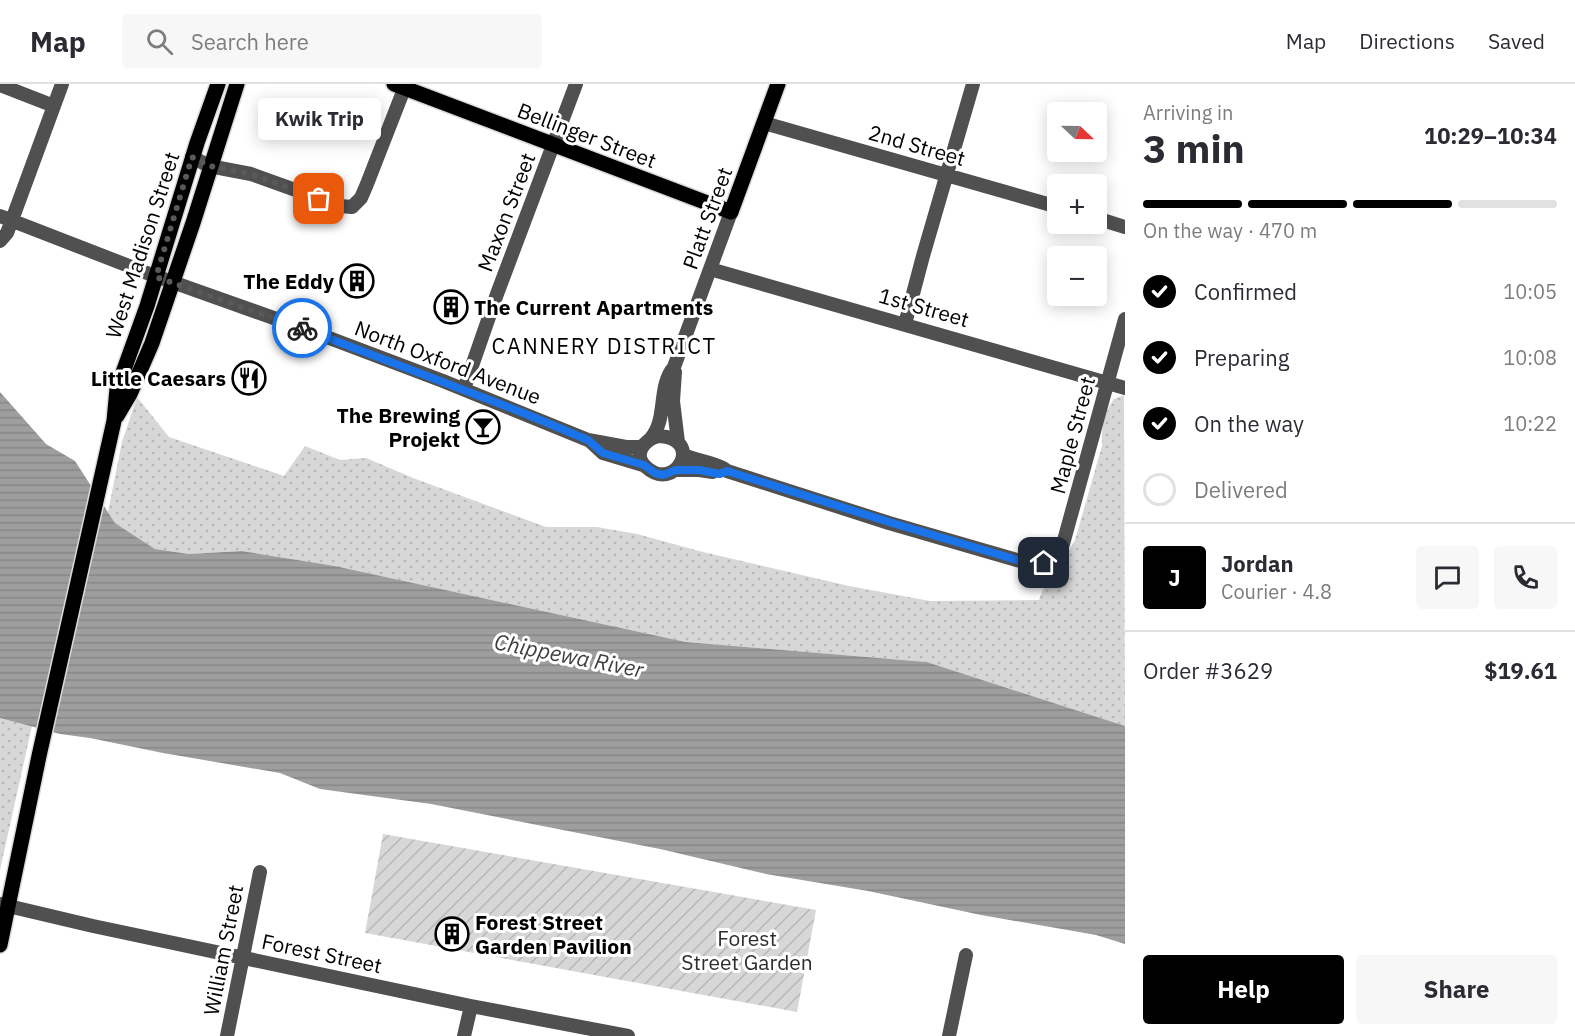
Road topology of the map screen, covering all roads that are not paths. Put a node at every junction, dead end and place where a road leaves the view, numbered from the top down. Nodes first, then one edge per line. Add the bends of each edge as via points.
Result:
1 (62, 84) edge
2 (218, 84) edge
3 (237, 84) edge
4 (576, 84) edge
5 (778, 84) edge
6 (973, 84) edge
7 (0, 85) edge
8 (401, 85) edge
9 (54, 106) junction
10 (764, 123) junction
11 (554, 146) junction
12 (192, 157) junction
13 (210, 166) junction
14 (946, 175) junction
15 (1047, 204) edge
16 (731, 212) junction
17 (6, 218) edge
18 (1107, 221) edge
19 (1125, 227) edge
20 (0, 241) edge
21 (710, 269) junction
22 (156, 277) junction
23 (173, 282) junction
24 (1125, 319) edge
25 (905, 324) junction
26 (674, 367) junction
27 (1108, 383) junction
28 (1125, 388) edge
29 (464, 389) junction
30 (114, 421) junction
31 (588, 440) junction
32 (646, 442) junction
33 (681, 448) junction
34 (644, 465) junction
35 (676, 470) junction
36 (727, 471) junction
37 (260, 872) dead end
38 (4, 904) edge
39 (0, 945) edge
40 (966, 955) dead end
41 (242, 957) junction
42 (471, 1006) junction
43 (227, 1036) edge
44 (464, 1036) edge
45 (628, 1036) edge
46 (949, 1036) edge

1 - 9 street
2 - 12 main road, West Madison Street
3 - 13 main road, West Madison Street
4 - 11 street, Maxon Street
5 - 10 main road, Platt Street
6 - 14 street
7 - 9 street
8 - 11 main road, Bellinger Street
8 - 13 street via 367,184 352,207 251,174
9 - 17 street
10 - 14 street, 2nd Street
10 - 16 main road, Platt Street
11 - 16 main road, Bellinger Street
11 - 29 street, Maxon Street
12 - 13 street
12 - 22 main road, West Madison Street
13 - 23 main road, West Madison Street
14 - 15 street, 2nd Street
14 - 25 street
16 - 21 street, Platt Street
17 - 20 street via 7,233
17 - 22 street, North Oxford Avenue
18 - 19 street
21 - 25 street, 1st Street
21 - 26 street, Platt Street
22 - 23 street, North Oxford Avenue
22 - 30 main road, West Madison Street via 117,389
23 - 29 street, North Oxford Avenue
23 - 30 main road, West Madison Street via 143,367
24 - 27 street, Maple Street
25 - 27 street, 1st Street
26 - 32 street, Platt Street via 668,375 656,432
26 - 33 street, Platt Street via 673,401
27 - 28 street, 1st Street
27 - 36 street, Maple Street via 1063,544 1052,560 1034,565
29 - 31 street, North Oxford Avenue
30 - 38 main road, West Madison Street
31 - 32 street, North Oxford Avenue via 626,447
31 - 34 street, North Oxford Avenue via 603,453
32 - 33 street via 666,436
32 - 34 street via 640,459
33 - 35 street
33 - 36 street via 700,462 722,466
34 - 35 street via 663,475
35 - 36 street via 720,474
37 - 41 street, William Street
38 - 39 main road, West Madison Street
38 - 41 street, Forest Street
40 - 46 street
41 - 42 street, Forest Street
41 - 43 street, William Street
42 - 44 street
42 - 45 street, Forest Street

